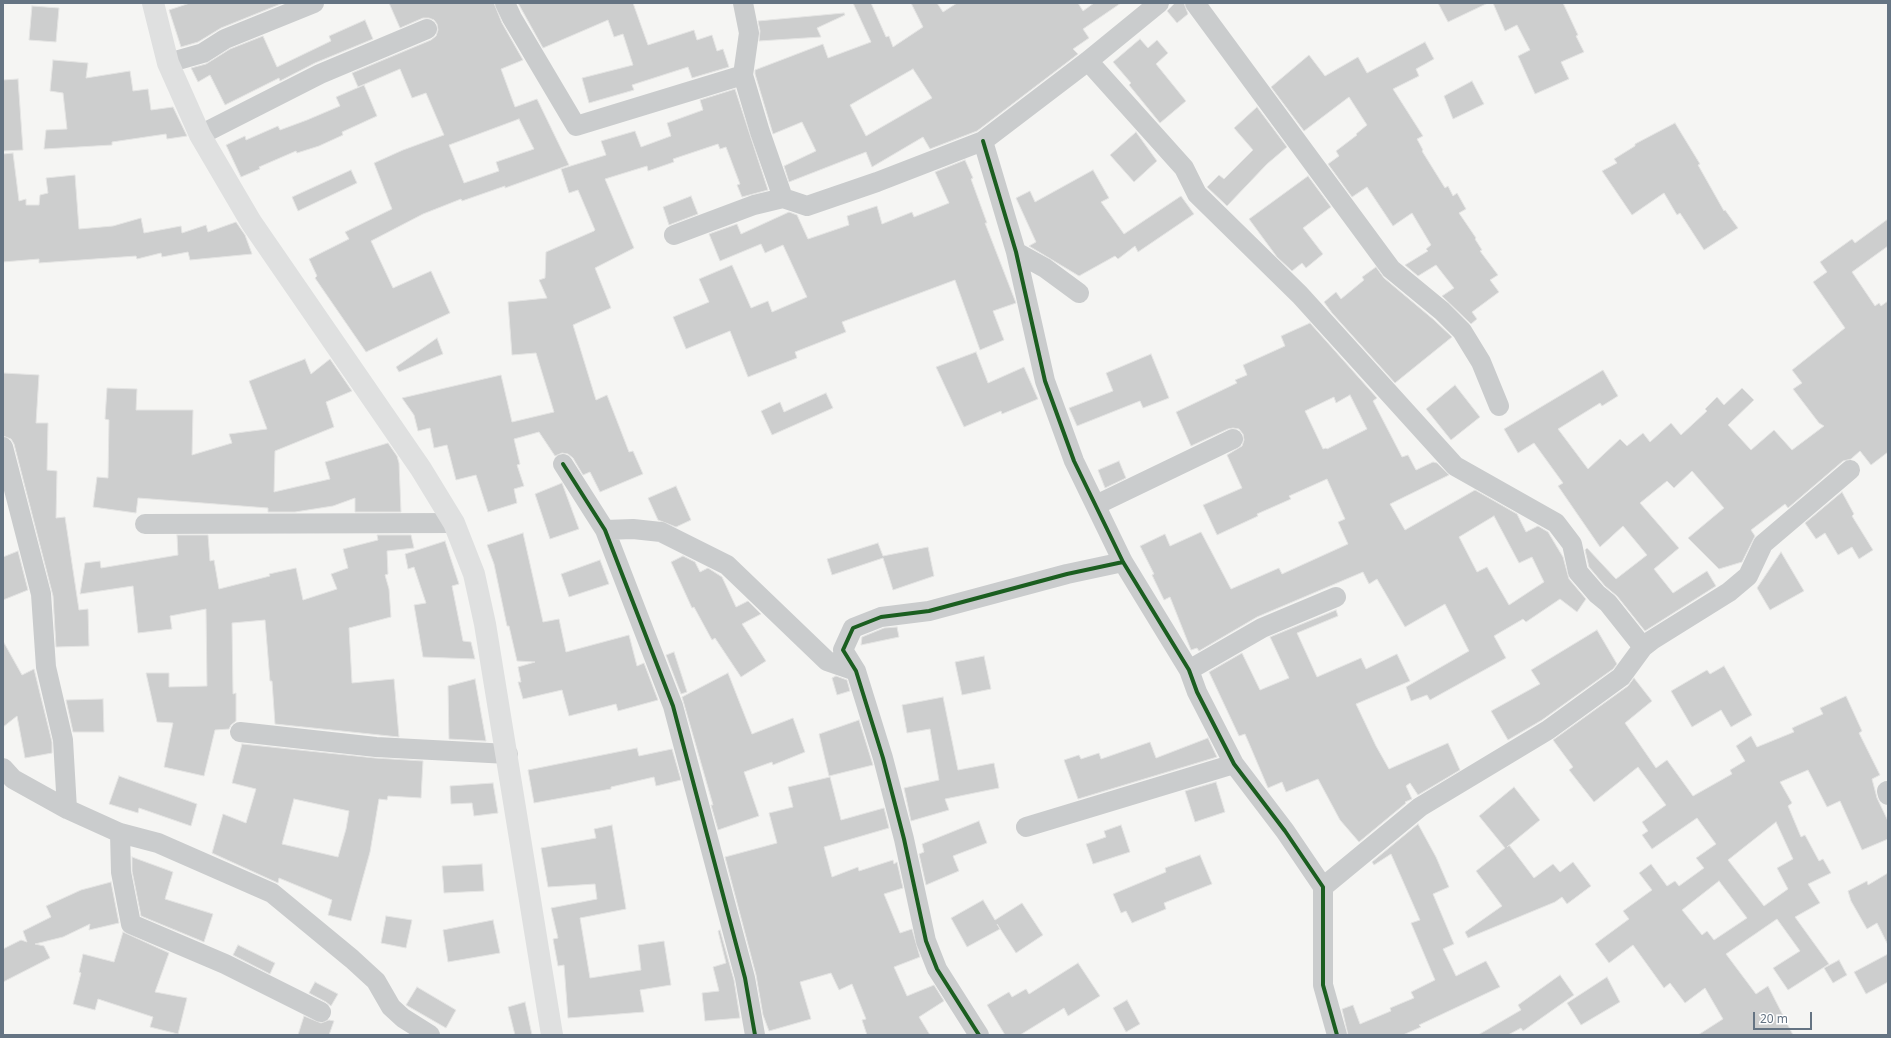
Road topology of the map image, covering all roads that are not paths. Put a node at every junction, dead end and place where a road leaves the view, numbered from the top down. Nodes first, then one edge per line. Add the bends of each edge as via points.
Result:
1 (153, 3) edge
2 (314, 3) edge
3 (505, 3) edge
4 (743, 3) edge
5 (1159, 3) edge
6 (1195, 3) edge
7 (427, 29) dead end
8 (1088, 61) junction
9 (168, 63) junction
10 (743, 75) junction
11 (200, 135) junction
12 (983, 141) junction
13 (782, 198) junction
14 (674, 235) dead end
15 (1016, 252) junction
16 (1079, 293) dead end
17 (1499, 406) dead end
18 (1233, 439) dead end
19 (3, 448) edge
20 (564, 464) dead end
21 (1850, 470) dead end
22 (1096, 505) junction
23 (454, 522) junction
24 (145, 524) dead end
25 (605, 530) junction
26 (1123, 562) junction
27 (1336, 596) dead end
28 (1643, 647) junction
29 (1189, 670) junction
30 (856, 671) junction
31 (240, 732) dead end
32 (508, 754) junction
33 (1234, 764) junction
34 (3, 768) edge
35 (67, 809) junction
36 (1026, 827) dead end
37 (120, 833) junction
38 (1323, 887) junction
39 (321, 1012) dead end
40 (430, 1035) edge
41 (552, 1035) edge
42 (755, 1035) edge
43 (979, 1035) edge
44 (1336, 1035) edge

1 - 9 main road
2 - 9 street via 225,39 203,54
3 - 10 street via 576,126
4 - 10 street via 749,33
5 - 8 street
6 - 17 street via 1391,269 1462,331 1481,362
7 - 11 street via 320,74
8 - 12 street
8 - 28 street via 1184,168 1197,194 1300,295 1455,466 1556,523 1572,544 1578,572 1608,603
9 - 11 main road
10 - 13 street
11 - 23 main road via 251,222 421,469
12 - 13 street via 878,182 807,206
12 - 15 street
13 - 14 street via 754,205
15 - 16 street via 1045,268
15 - 22 street via 1045,381 1074,461
18 - 22 street
19 - 35 street via 41,594 46,667 63,740
20 - 25 street
21 - 28 street via 1763,544 1748,576 1729,592
22 - 26 street
23 - 24 street
23 - 32 main road via 474,574
25 - 30 street via 661,532 727,565 827,661
25 - 42 street via 673,706 745,978
26 - 29 street
26 - 30 street via 1067,574 929,611 880,616 853,628 843,650
27 - 29 street via 1262,628
28 - 38 street via 1621,677 1548,730 1420,807
29 - 33 street via 1197,692
30 - 43 street via 883,758 926,941 937,969
31 - 32 street via 376,747
32 - 41 main road
33 - 36 street
33 - 38 street via 1285,831
34 - 35 street via 13,779
35 - 37 street
37 - 39 street via 121,872 131,924 225,964
37 - 40 street via 158,843 272,893 352,958 376,982 391,1007
38 - 44 street via 1323,985

